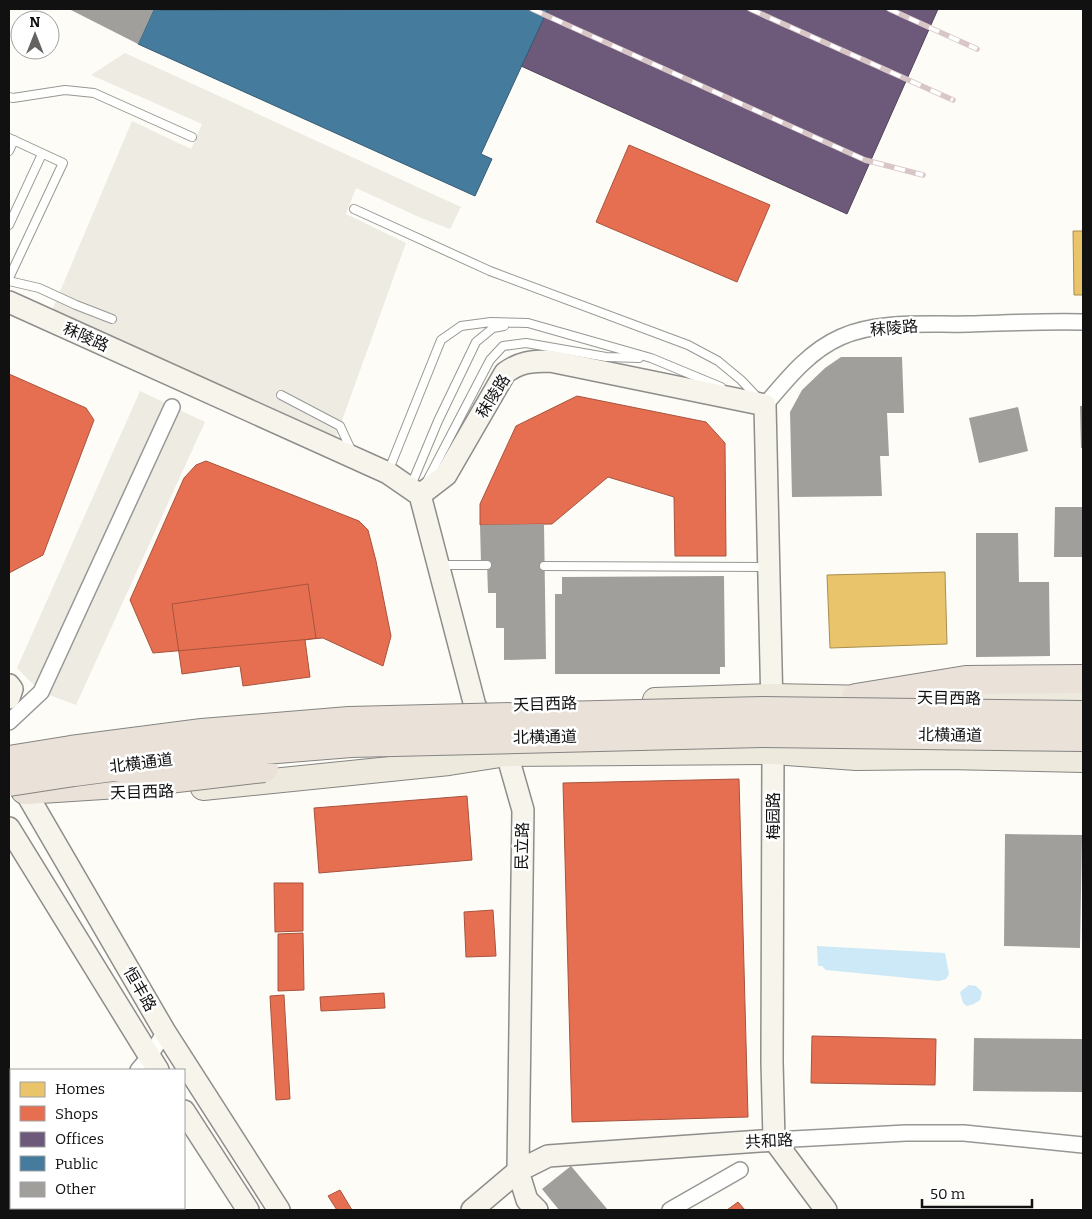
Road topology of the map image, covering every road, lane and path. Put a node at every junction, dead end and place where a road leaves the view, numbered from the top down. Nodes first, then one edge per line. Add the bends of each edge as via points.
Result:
1 (9, 97) edge
2 (192, 137) dead end
3 (11, 139) edge
4 (9, 151) edge
5 (42, 154) junction
6 (354, 209) dead end
7 (9, 225) edge
8 (9, 280) edge
9 (9, 302) edge
10 (112, 319) dead end
11 (1083, 322) edge
12 (514, 324) junction
13 (651, 358) junction
14 (281, 395) dead end
15 (765, 405) junction
16 (172, 407) dead end
17 (355, 458) junction
18 (388, 473) junction
19 (415, 492) junction
20 (438, 565) junction
21 (488, 565) dead end
22 (544, 566) dead end
23 (769, 567) junction
24 (1083, 679) edge
25 (9, 685) edge
26 (772, 696) junction
27 (9, 698) edge
28 (856, 698) junction
29 (1083, 700) edge
30 (475, 706) junction
31 (9, 722) edge
32 (590, 736) junction
33 (1083, 738) edge
34 (773, 752) junction
35 (507, 754) junction
36 (9, 760) edge
37 (14, 788) edge
38 (9, 828) edge
39 (165, 1032) junction
40 (148, 1066) edge
41 (185, 1112) edge
42 (774, 1140) junction
43 (1083, 1145) edge
44 (518, 1170) junction
45 (740, 1170) dead end
46 (248, 1210) edge
47 (279, 1210) edge
48 (472, 1210) edge
49 (537, 1210) edge
50 (670, 1210) edge
51 (826, 1210) edge

1 - 2 lane via 65,90 94,93
3 - 4 lane
3 - 5 lane
5 - 7 lane
5 - 8 lane via 63,163
6 - 15 lane via 490,271 688,345 718,361
8 - 10 lane via 39,288
9 - 17 street, 秣陵路
11 - 15 street, 秣陵路 via 895,326 856,331 827,344 798,366
12 - 13 lane via 528,323
12 - 18 lane via 470,324 441,340
12 - 19 lane via 493,328 476,342 438,420
13 - 15 lane
13 - 19 lane via 606,357 526,343 503,346 490,360
14 - 17 lane via 340,426
15 - 19 street, 秣陵路 via 550,361 532,361 505,373 446,475
15 - 23 street, 梅园路
16 - 31 street via 41,692
17 - 18 street, 秣陵路
18 - 19 street, 秣陵路
19 - 20 street, 民立路
20 - 21 lane
20 - 30 street, 民立路
22 - 23 lane
23 - 26 street, 梅园路
24 - 28 highway via 966,680
25 - 27 street via 12,689
26 - 28 main road, 天目西路
26 - 30 main road, 天目西路
26 - 34 street, 梅园路
28 - 29 main road, 天目西路
30 - 35 street, 民立路
30 - 36 main road, 天目西路
32 - 33 highway, 北横通道, bridge via 772,734
32 - 37 highway, bridge via 134,783
32 - 37 highway, 北横通道, bridge via 351,742 74,772
33 - 34 main road via 946,757 856,758
33 - 36 highway, 北横通道, bridge via 762,712 349,720 202,734
34 - 35 main road
34 - 42 street, 梅园路
35 - 37 main road via 468,745
35 - 44 street, 民立路 via 523,810
36 - 37 street, 恒丰路
37 - 39 street, 恒丰路
38 - 40 street, 恒丰路
39 - 40 street
39 - 47 street, 恒丰路
41 - 46 street
42 - 43 street, 共和路 via 944,1133
42 - 44 street, 共和路 via 548,1156
42 - 51 street
44 - 48 street, 共和路
44 - 49 street, 民立路 via 527,1200
45 - 50 street

